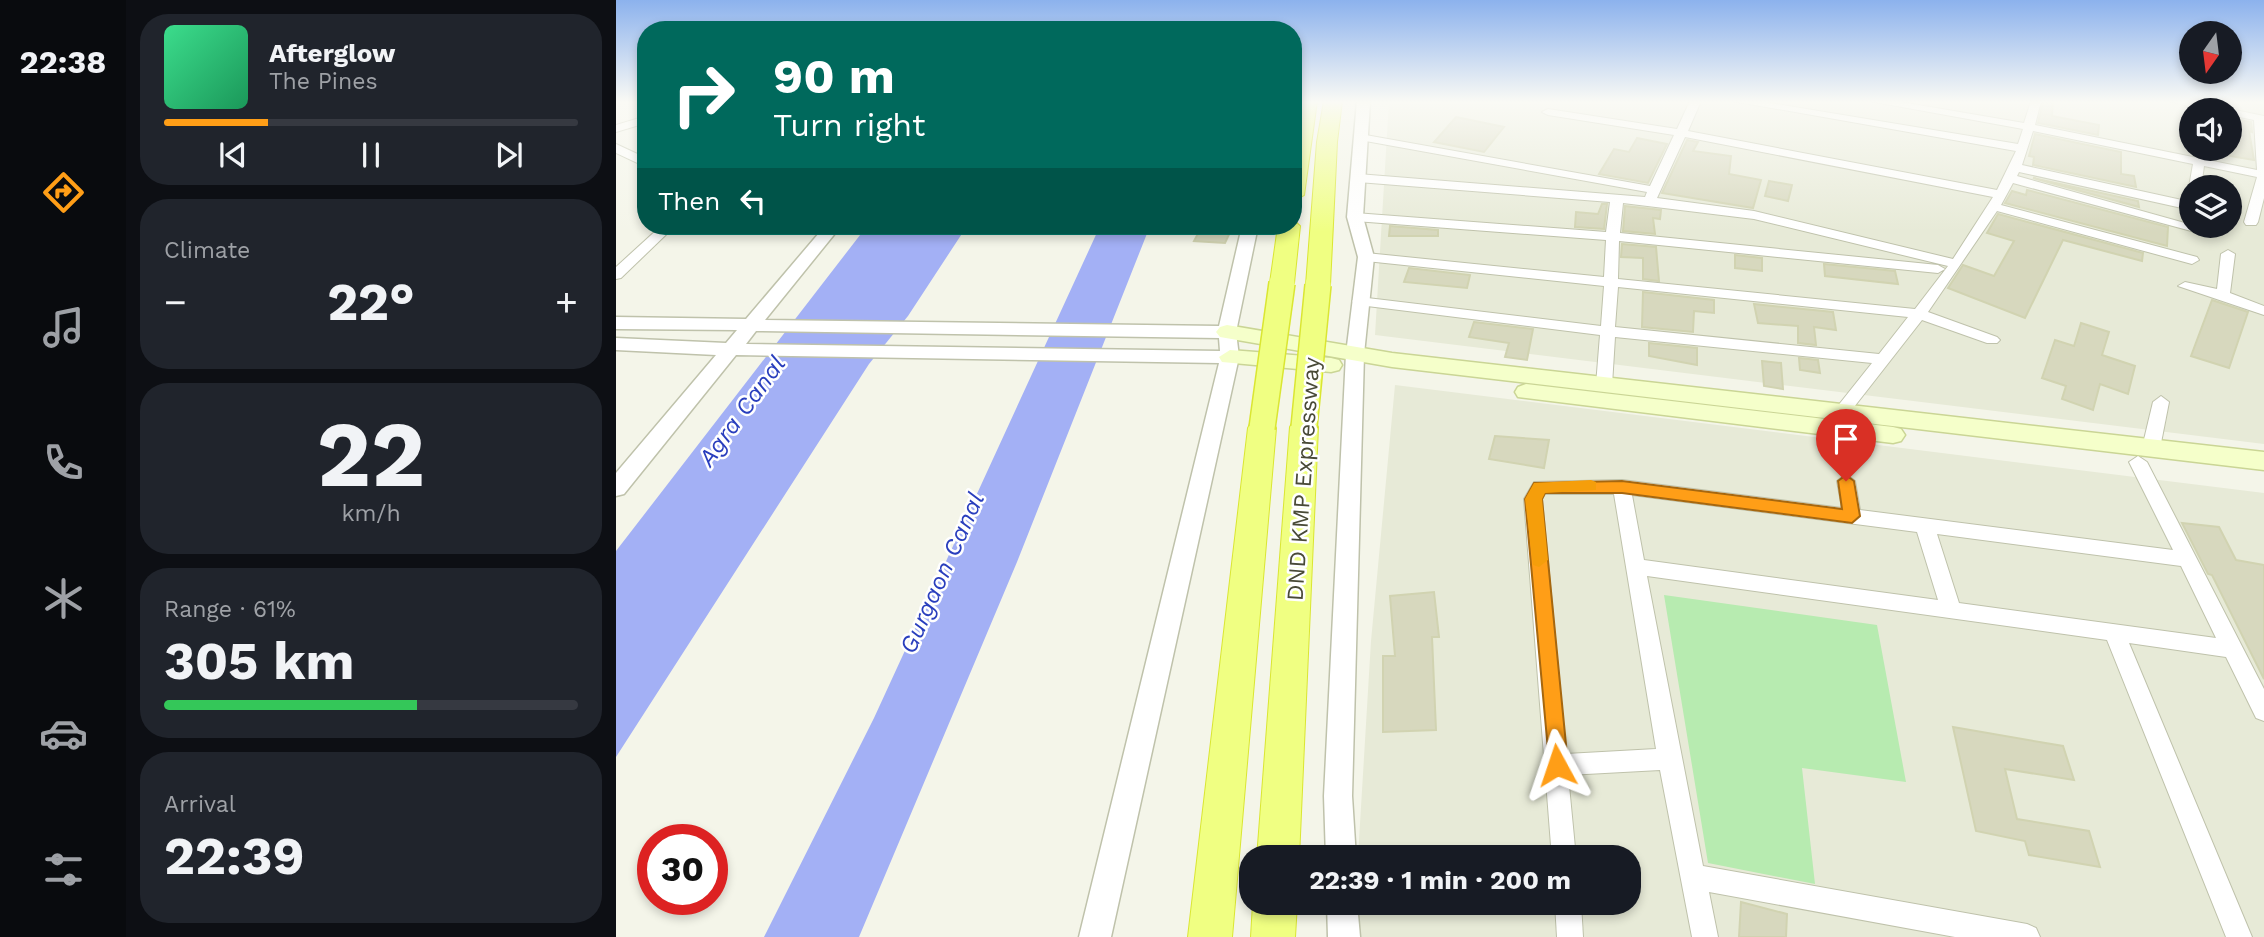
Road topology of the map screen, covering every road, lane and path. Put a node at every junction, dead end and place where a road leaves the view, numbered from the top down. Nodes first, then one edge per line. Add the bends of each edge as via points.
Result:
1 (1327, 145) edge
2 (1360, 145) edge
3 (1399, 145) edge
4 (1676, 145) edge
5 (1736, 145) edge
6 (2002, 145) edge
7 (2023, 145) edge
8 (2118, 145) edge
9 (2262, 145) edge
10 (616, 148) edge
11 (2022, 148) junction
12 (2179, 157) edge
13 (637, 158) edge
14 (2199, 161) joint
15 (2012, 172) junction
16 (2264, 174) edge
17 (2197, 175) edge
18 (1358, 178) junction
19 (1652, 195) junction
20 (1617, 198) junction
21 (1996, 200) junction
22 (2179, 204) edge
23 (1355, 216) junction
24 (2251, 222) dead end
25 (2179, 223) edge
26 (658, 235) edge
27 (826, 235) edge
28 (1248, 235) edge
29 (1288, 235) edge
30 (1610, 236) junction
31 (2228, 254) dead end
32 (1366, 257) junction
33 (2192, 260) dead end
34 (1951, 267) junction
35 (616, 275) edge
36 (1611, 282) junction
37 (2185, 286) dead end
38 (2222, 295) junction
39 (1359, 301) junction
40 (2264, 311) edge
41 (1919, 314) junction
42 (616, 323) edge
43 (749, 327) junction
44 (1605, 331) junction
45 (1227, 332) junction
46 (1992, 340) dead end
47 (616, 344) edge
48 (730, 351) junction
49 (1230, 357) junction
50 (1883, 359) junction
51 (1355, 360) junction
52 (1604, 385) junction
53 (2161, 402) dead end
54 (1841, 412) junction
55 (2145, 455) junction
56 (2263, 467) edge
57 (1846, 481) dead end
58 (1622, 487) junction
59 (616, 488) edge
60 (1852, 516) junction
61 (1925, 526) junction
62 (2187, 559) junction
63 (1637, 567) junction
64 (1951, 610) junction
65 (2114, 633) junction
66 (2233, 649) junction
67 (2264, 711) edge
68 (1670, 759) junction
69 (1557, 765) junction
70 (1279, 845) edge
71 (1340, 845) edge
72 (1563, 845) edge
73 (1693, 877) junction
74 (1274, 915) edge
75 (1343, 915) edge
76 (1569, 915) edge
77 (1095, 937) edge
78 (1210, 937) edge
79 (1273, 937) edge
80 (1344, 937) edge
81 (1570, 937) edge
82 (1705, 937) edge
83 (2027, 937) edge
84 (2239, 937) edge

1 - 70 highway, DND KMP Expressway, bridge
2 - 18 street
3 - 19 street
4 - 19 street
5 - 21 street
6 - 11 street
7 - 11 street
8 - 12 street
9 - 16 street
10 - 13 street
11 - 15 street
14 - 16 street
14 - 17 street
15 - 21 street
15 - 22 street
15 - 25 street
16 - 24 street
18 - 20 street
18 - 23 street
19 - 20 street
19 - 34 street via 1768,217
20 - 30 street
21 - 33 street
21 - 34 street
23 - 30 street
23 - 32 street
26 - 35 street
27 - 43 street
28 - 45 street
29 - 78 highway, DND KMP Expressway, bridge via 1262,428
30 - 34 street
30 - 36 street
31 - 38 street
32 - 36 street
32 - 39 street
34 - 41 street
36 - 41 street
36 - 44 street
37 - 38 street
38 - 40 street
39 - 44 street
39 - 51 street
41 - 46 street
41 - 50 street
42 - 43 street
43 - 45 street
43 - 48 street
44 - 50 street
44 - 52 street
45 - 49 street
45 - 51 main road
47 - 48 street
48 - 49 street via 1126,352
48 - 59 street
49 - 51 main road
49 - 77 street
50 - 54 street
51 - 52 main road
51 - 55 main road via 1608,404
51 - 71 street via 1338,782
52 - 54 main road
53 - 55 street
54 - 55 main road
55 - 56 main road
55 - 62 street
57 - 60 street
58 - 60 street
58 - 63 street
58 - 69 street via 1540,487 1533,499
60 - 61 street
61 - 62 street
61 - 64 street
62 - 66 street
63 - 64 street
63 - 68 street
64 - 65 street
65 - 66 street
65 - 84 street
66 - 67 street
68 - 69 street
68 - 73 street
69 - 72 street
73 - 82 street
73 - 83 street
74 - 79 highway
75 - 80 street
76 - 81 street

